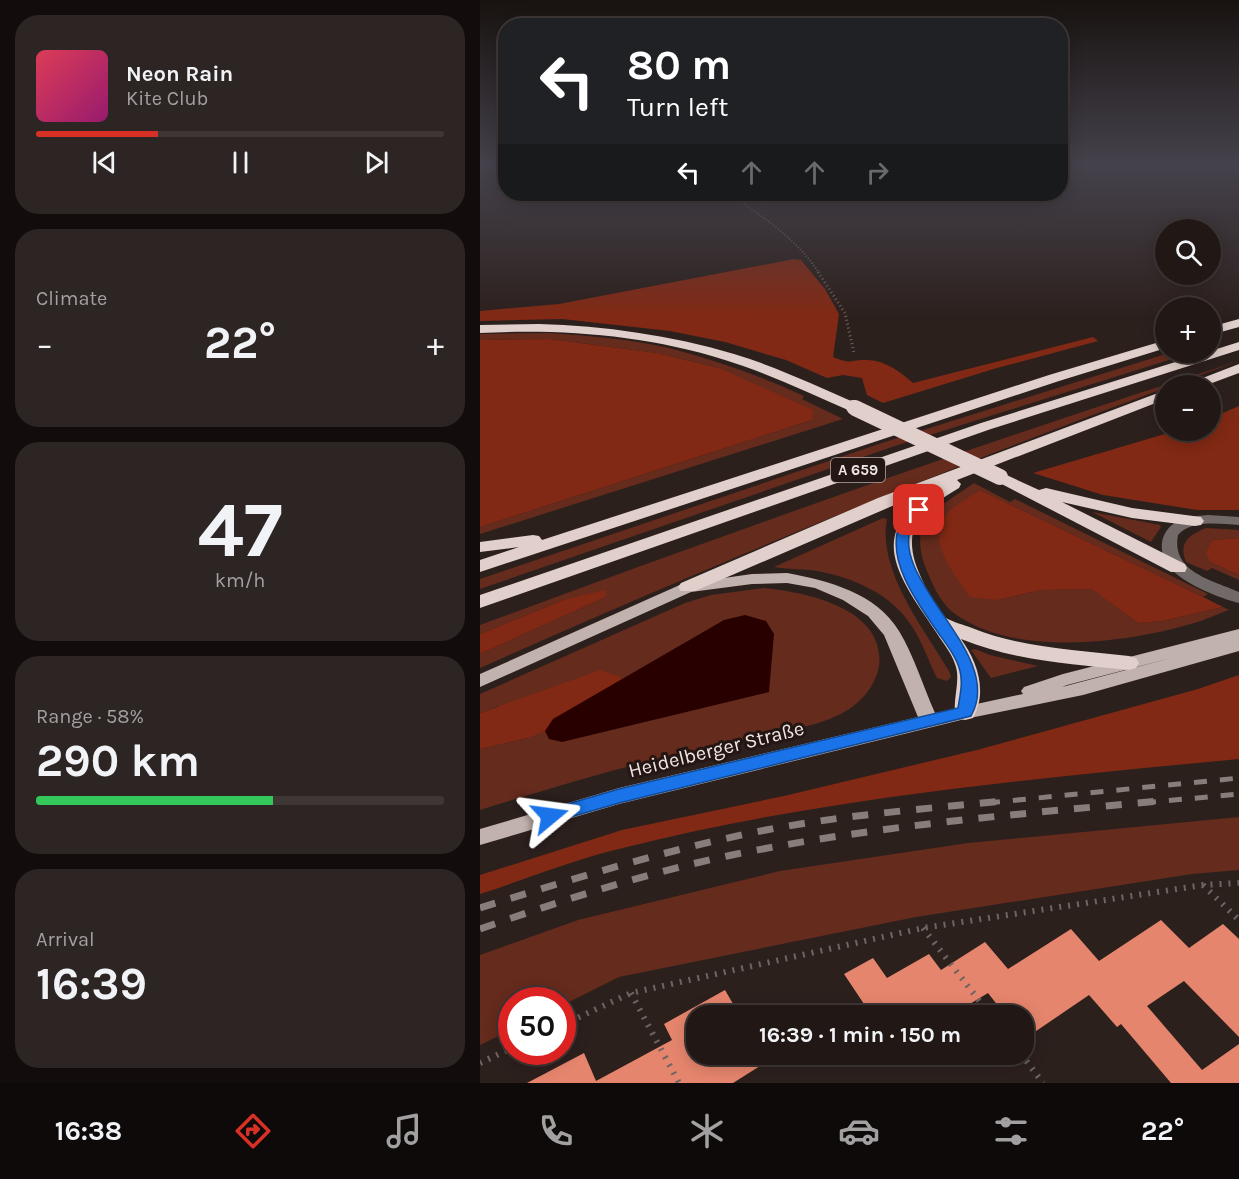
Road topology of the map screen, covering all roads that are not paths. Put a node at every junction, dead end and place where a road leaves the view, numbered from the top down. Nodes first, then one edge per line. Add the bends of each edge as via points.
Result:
1 (1239, 323) edge
2 (1221, 328) edge
3 (480, 329) edge
4 (1239, 346) edge
5 (1155, 347) edge
6 (1239, 368) edge
7 (1220, 375) edge
8 (1155, 398) edge
9 (984, 463) junction
10 (1018, 486) junction
11 (1195, 521) junction
12 (1239, 521) edge
13 (571, 535) junction
14 (480, 547) edge
15 (480, 566) edge
16 (1178, 568) junction
17 (688, 587) junction
18 (1234, 596) edge
19 (480, 602) edge
20 (939, 622) junction
21 (1239, 635) edge
22 (1239, 645) edge
23 (1129, 663) junction
24 (480, 681) edge
25 (965, 712) junction
26 (929, 721) junction
27 (480, 837) edge

1 - 2 highway
3 - 10 highway, bridge via 610,332 713,352 853,407
4 - 19 highway, A 659 via 986,426
5 - 13 highway, A 659
6 - 7 highway
8 - 9 highway
9 - 17 highway
9 - 20 highway via 931,498 907,521 902,541 907,565
10 - 11 highway via 1132,513
10 - 16 highway
11 - 12 street
11 - 16 street via 1177,528 1169,542
13 - 14 highway
13 - 15 highway, A 659
16 - 18 street
17 - 24 main road
17 - 26 main road via 787,578 819,584 849,596 874,612 892,633
20 - 23 highway via 988,642 1025,651
20 - 25 highway via 968,670
21 - 23 main road, Heidelberger Straße
22 - 25 main road, Heidelberger Straße via 1083,689
23 - 25 main road, Heidelberger Straße
25 - 26 main road, Heidelberger Straße
26 - 27 main road, Heidelberger Straße via 619,796

